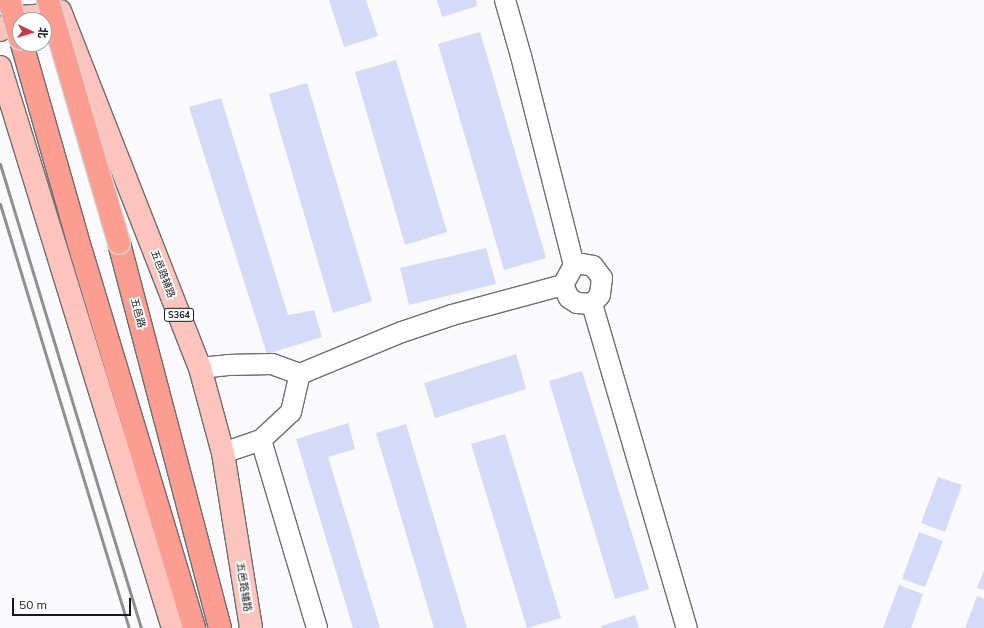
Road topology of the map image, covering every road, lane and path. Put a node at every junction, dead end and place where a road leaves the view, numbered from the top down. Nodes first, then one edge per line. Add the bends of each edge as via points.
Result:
1 (9, 0) edge
2 (505, 0) edge
3 (56, 5) edge
4 (12, 12) edge
5 (0, 30) edge
6 (24, 52) edge
7 (0, 67) edge
8 (574, 265) junction
9 (563, 285) junction
10 (592, 304) junction
11 (200, 368) junction
12 (300, 374) junction
13 (261, 440) junction
14 (223, 453) junction
15 (173, 628) edge
16 (194, 628) edge
17 (220, 628) edge
18 (251, 628) edge
19 (317, 628) edge
20 (687, 628) edge

1 - 4 highway, bridge
2 - 8 street
3 - 5 main road via 20,17
3 - 11 main road, 五邑路辅路 / S364
3 - 17 highway, 五邑路, bridge
6 - 16 highway
7 - 15 main road
8 - 9 street
8 - 10 street via 593,266 602,278 600,295
9 - 10 street via 569,298
9 - 12 street via 452,315 402,332
10 - 20 street
11 - 12 street via 272,364
11 - 14 main road, 五邑路辅路 / S364
12 - 13 street via 291,412
13 - 14 street
13 - 19 street
14 - 18 main road, 五邑路辅路 / S364

